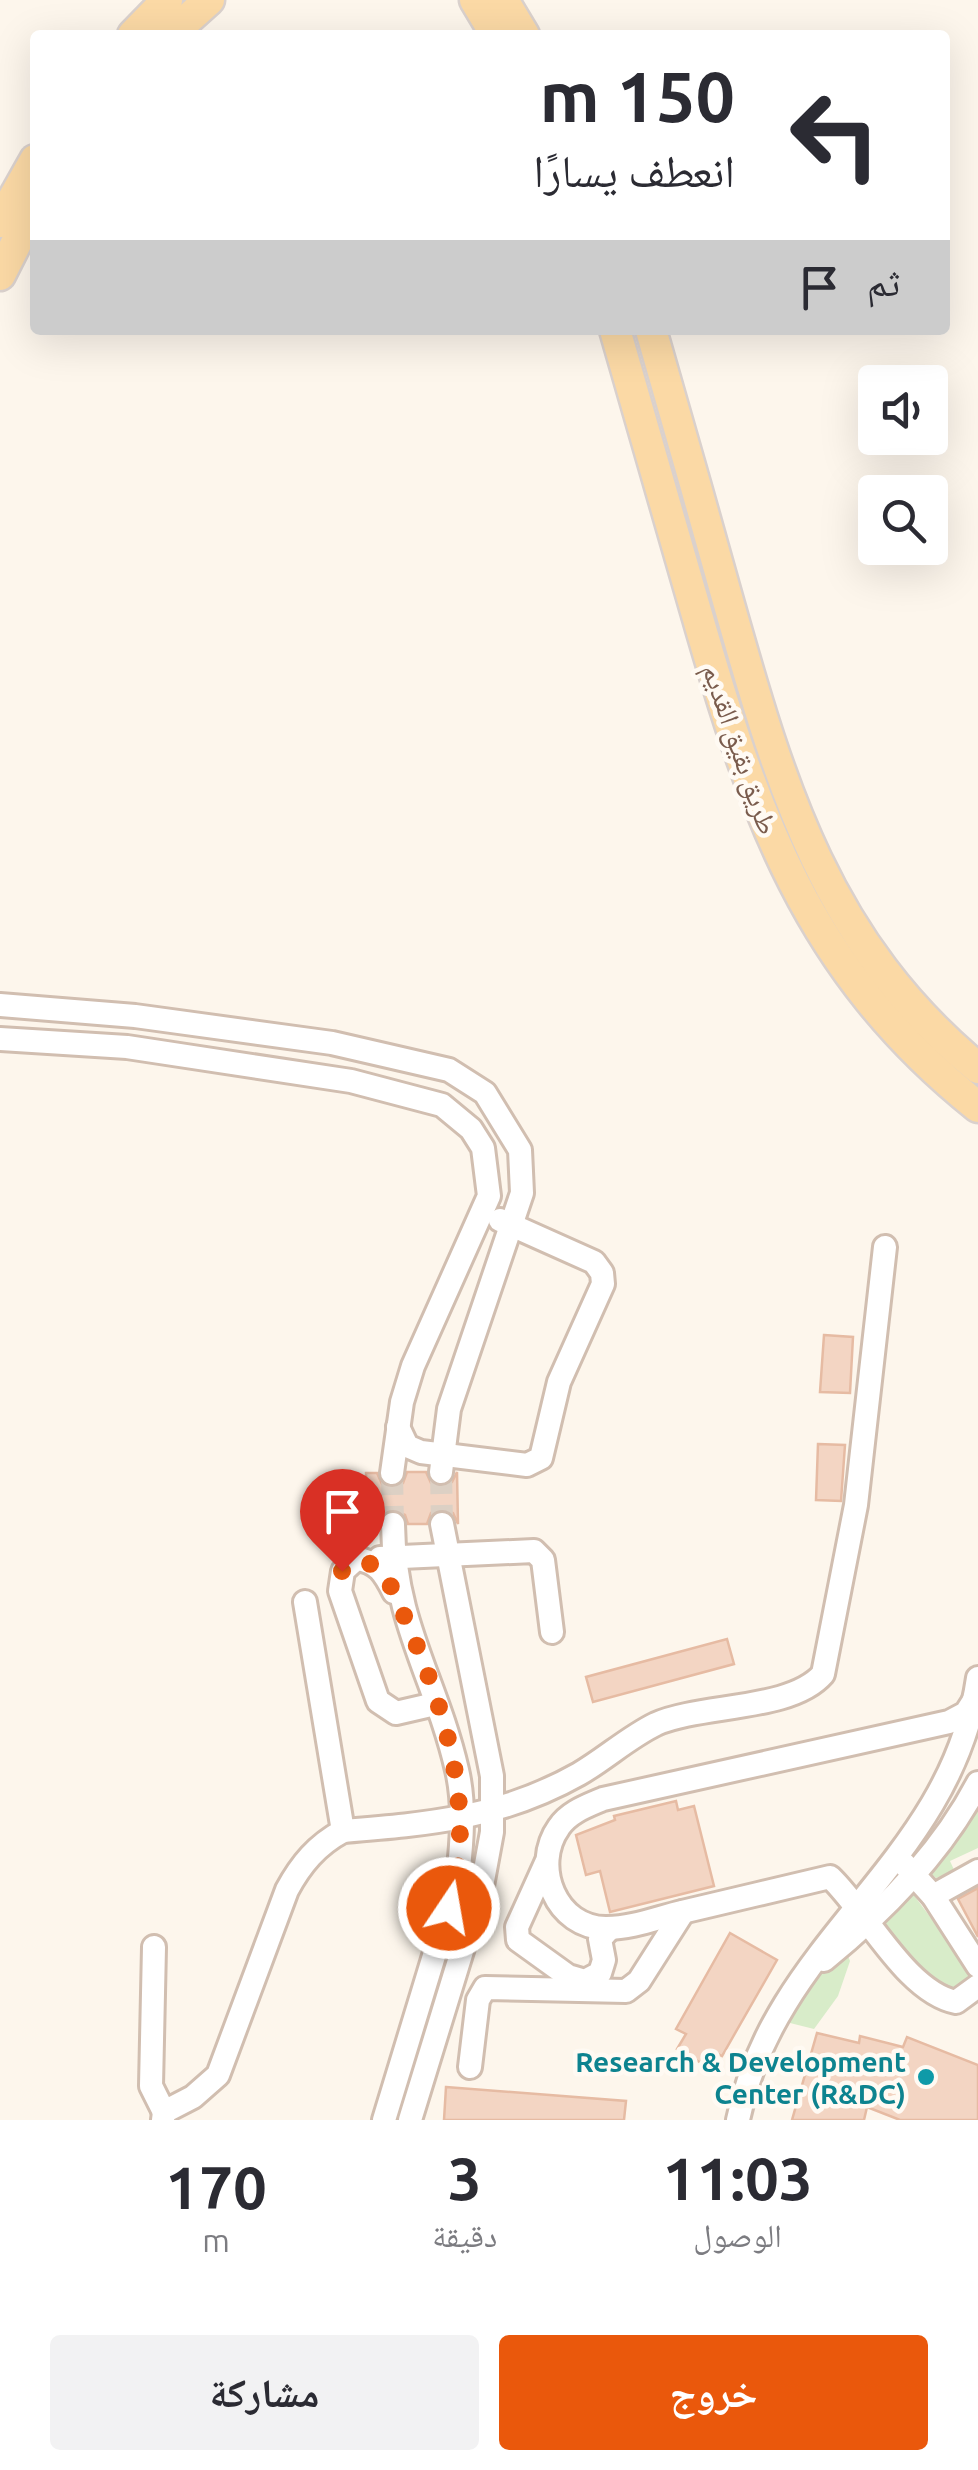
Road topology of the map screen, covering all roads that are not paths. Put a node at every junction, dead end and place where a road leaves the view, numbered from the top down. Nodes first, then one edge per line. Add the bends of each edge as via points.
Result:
1 (168, 0) edge
2 (209, 0) edge
3 (475, 0) edge
4 (503, 0) edge
5 (526, 0) edge
6 (138, 30) edge
7 (176, 30) edge
8 (493, 30) edge
9 (521, 30) edge
10 (541, 30) edge
11 (30, 169) edge
12 (30, 216) edge
13 (0, 222) edge
14 (0, 275) edge
15 (617, 335) edge
16 (652, 335) edge
17 (0, 1005) edge
18 (0, 1039) edge
19 (978, 1068) edge
20 (950, 1084) junction
21 (978, 1107) edge
22 (978, 1115) edge
23 (484, 1213) junction
24 (515, 1227) junction
25 (885, 1247) dead end
26 (398, 1428) junction
27 (442, 1464) junction
28 (392, 1472) tunnel mouth
29 (392, 1524) tunnel mouth
30 (442, 1524) tunnel mouth
31 (446, 1556) junction
32 (393, 1557) junction
33 (356, 1560) junction
34 (305, 1602) dead end
35 (401, 1608) junction
36 (552, 1632) dead end
37 (978, 1678) edge
38 (976, 1692) edge
39 (435, 1704) junction
40 (978, 1783) edge
41 (494, 1811) junction
42 (461, 1820) junction
43 (343, 1832) junction
44 (546, 1863) junction
45 (906, 1866) junction
46 (978, 1871) edge
47 (933, 1896) junction
48 (683, 1912) junction
49 (863, 1912) junction
50 (638, 1923) junction
51 (610, 1928) junction
52 (968, 1930) edge
53 (844, 1943) junction
54 (154, 1947) dead end
55 (887, 1951) junction
56 (978, 1966) edge
57 (802, 1978) junction
58 (978, 1986) edge
59 (611, 1993) junction
60 (470, 2066) dead end
61 (163, 2116) edge
62 (384, 2120) edge
63 (410, 2120) edge
64 (738, 2120) edge

1 - 6 main road
2 - 7 main road
3 - 8 main road
4 - 9 main road
5 - 10 main road
11 - 13 main road
12 - 14 main road
15 - 20 main road, طريق بقيق القديم via 734,744 777,854 848,976
16 - 19 main road, طريق بقيق القديم via 764,729 801,832 858,934 930,1025
17 - 24 street via 332,1043 449,1070 485,1093 513,1131 524,1174
18 - 23 street via 223,1060 418,1096 457,1114 483,1148 489,1171
20 - 21 main road, طريق بقيق القديم
20 - 22 street
23 - 24 street
23 - 26 street via 428,1329
24 - 27 street via 460,1374
24 - 27 street via 594,1262 603,1284 559,1382 541,1458 527,1464
25 - 41 street via 856,1506 823,1674 802,1690 656,1724 577,1775
26 - 27 street via 414,1450
26 - 28 street
29 - 32 street
30 - 31 street
31 - 32 street
31 - 36 street via 528,1549 539,1554
31 - 41 street
32 - 33 street
32 - 35 street
33 - 35 street via 378,1566
33 - 39 street via 342,1571 340,1590 378,1701 396,1714
34 - 43 street
35 - 39 street
37 - 38 street
38 - 44 street via 966,1713 949,1722 603,1799 560,1824
38 - 45 street via 955,1768
39 - 42 street via 458,1770
40 - 45 street via 963,1811
41 - 42 street
41 - 63 street via 482,1886
42 - 43 street
42 - 62 street via 458,1878
43 - 61 street via 298,1870 218,2075
44 - 51 street via 562,1907 581,1922
44 - 51 street via 517,1927 518,1940 584,1981 600,1973 600,1939
45 - 47 street
45 - 49 street
46 - 47 street
47 - 52 street
48 - 49 street via 830,1877
48 - 50 street
48 - 59 street via 633,1988
49 - 53 street
49 - 55 street
49 - 57 street
50 - 51 street
50 - 59 street via 648,1931 646,1943 627,1980
52 - 56 street
53 - 55 street
53 - 57 street
54 - 61 street via 151,2086
55 - 58 street via 942,1999 956,2002
57 - 64 street via 762,2046
59 - 60 street via 485,1988

